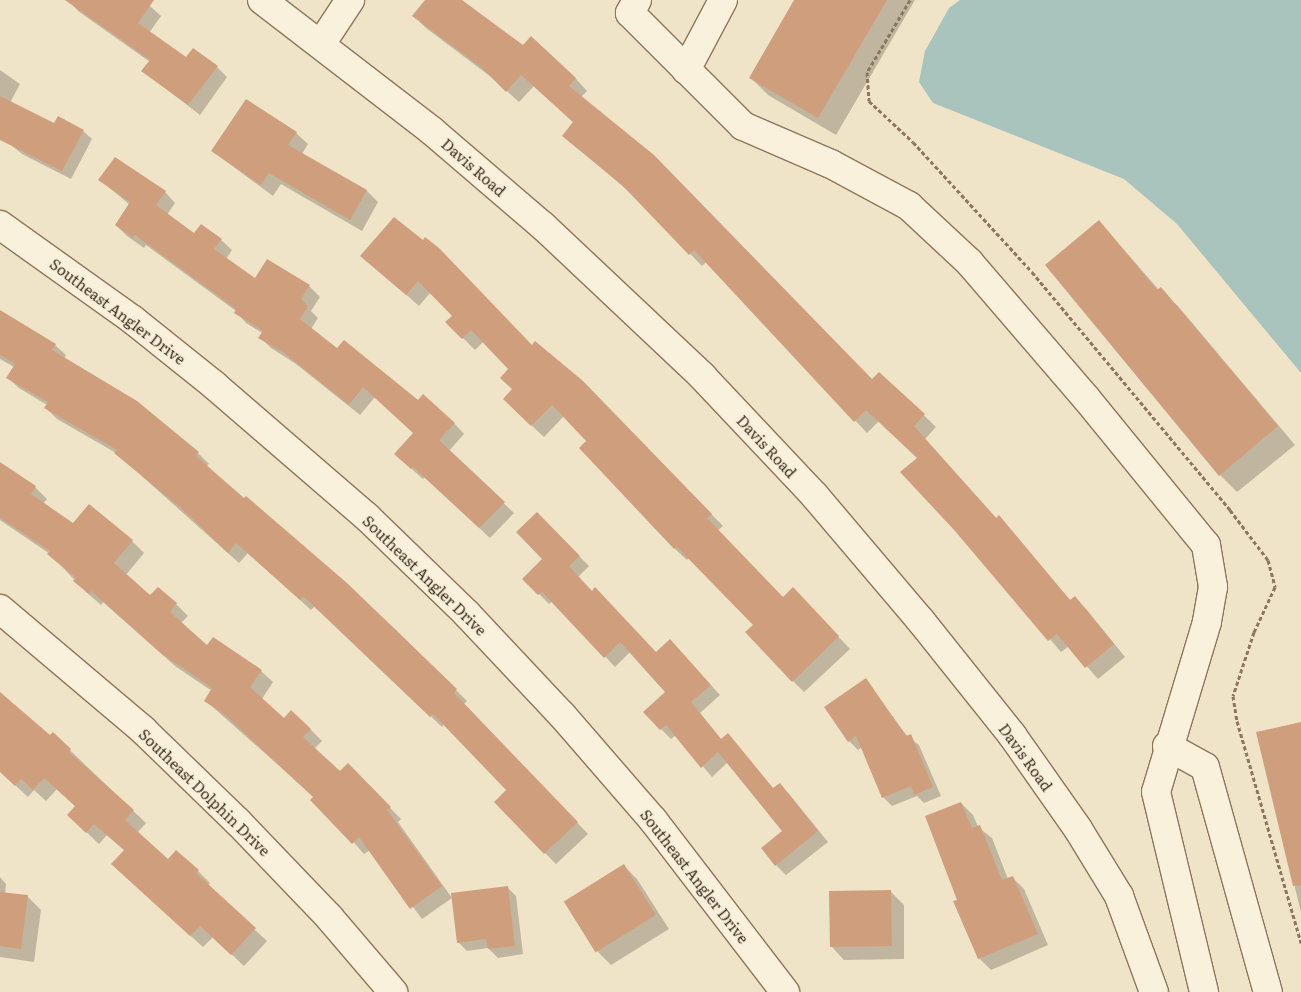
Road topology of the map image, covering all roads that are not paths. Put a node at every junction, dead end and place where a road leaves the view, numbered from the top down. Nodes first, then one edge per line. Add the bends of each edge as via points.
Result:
1 (262, 0) edge
2 (350, 0) edge
3 (637, 0) edge
4 (723, 0) edge
5 (321, 44) junction
6 (686, 70) junction
7 (0, 224) edge
8 (0, 609) edge
9 (1167, 746) junction
10 (393, 992) edge
11 (784, 992) edge
12 (1154, 992) edge
13 (1204, 992) edge
14 (1268, 992) edge

1 - 5 street, Davis Road
2 - 5 street
3 - 6 street via 630,13
4 - 6 street
5 - 12 street, Davis Road via 432,131 584,262 702,376 815,496 922,621 1012,736 1078,829 1119,896
6 - 9 street via 743,126 830,164 909,206 969,262 1206,545 1213,587 1208,614
7 - 11 street, Southeast Angler Drive via 133,320 228,396 367,517 467,614 562,715 653,820
8 - 10 street, Southeast Dolphin Drive via 143,730 231,815 329,917
9 - 13 street via 1156,792
9 - 14 street via 1205,767

